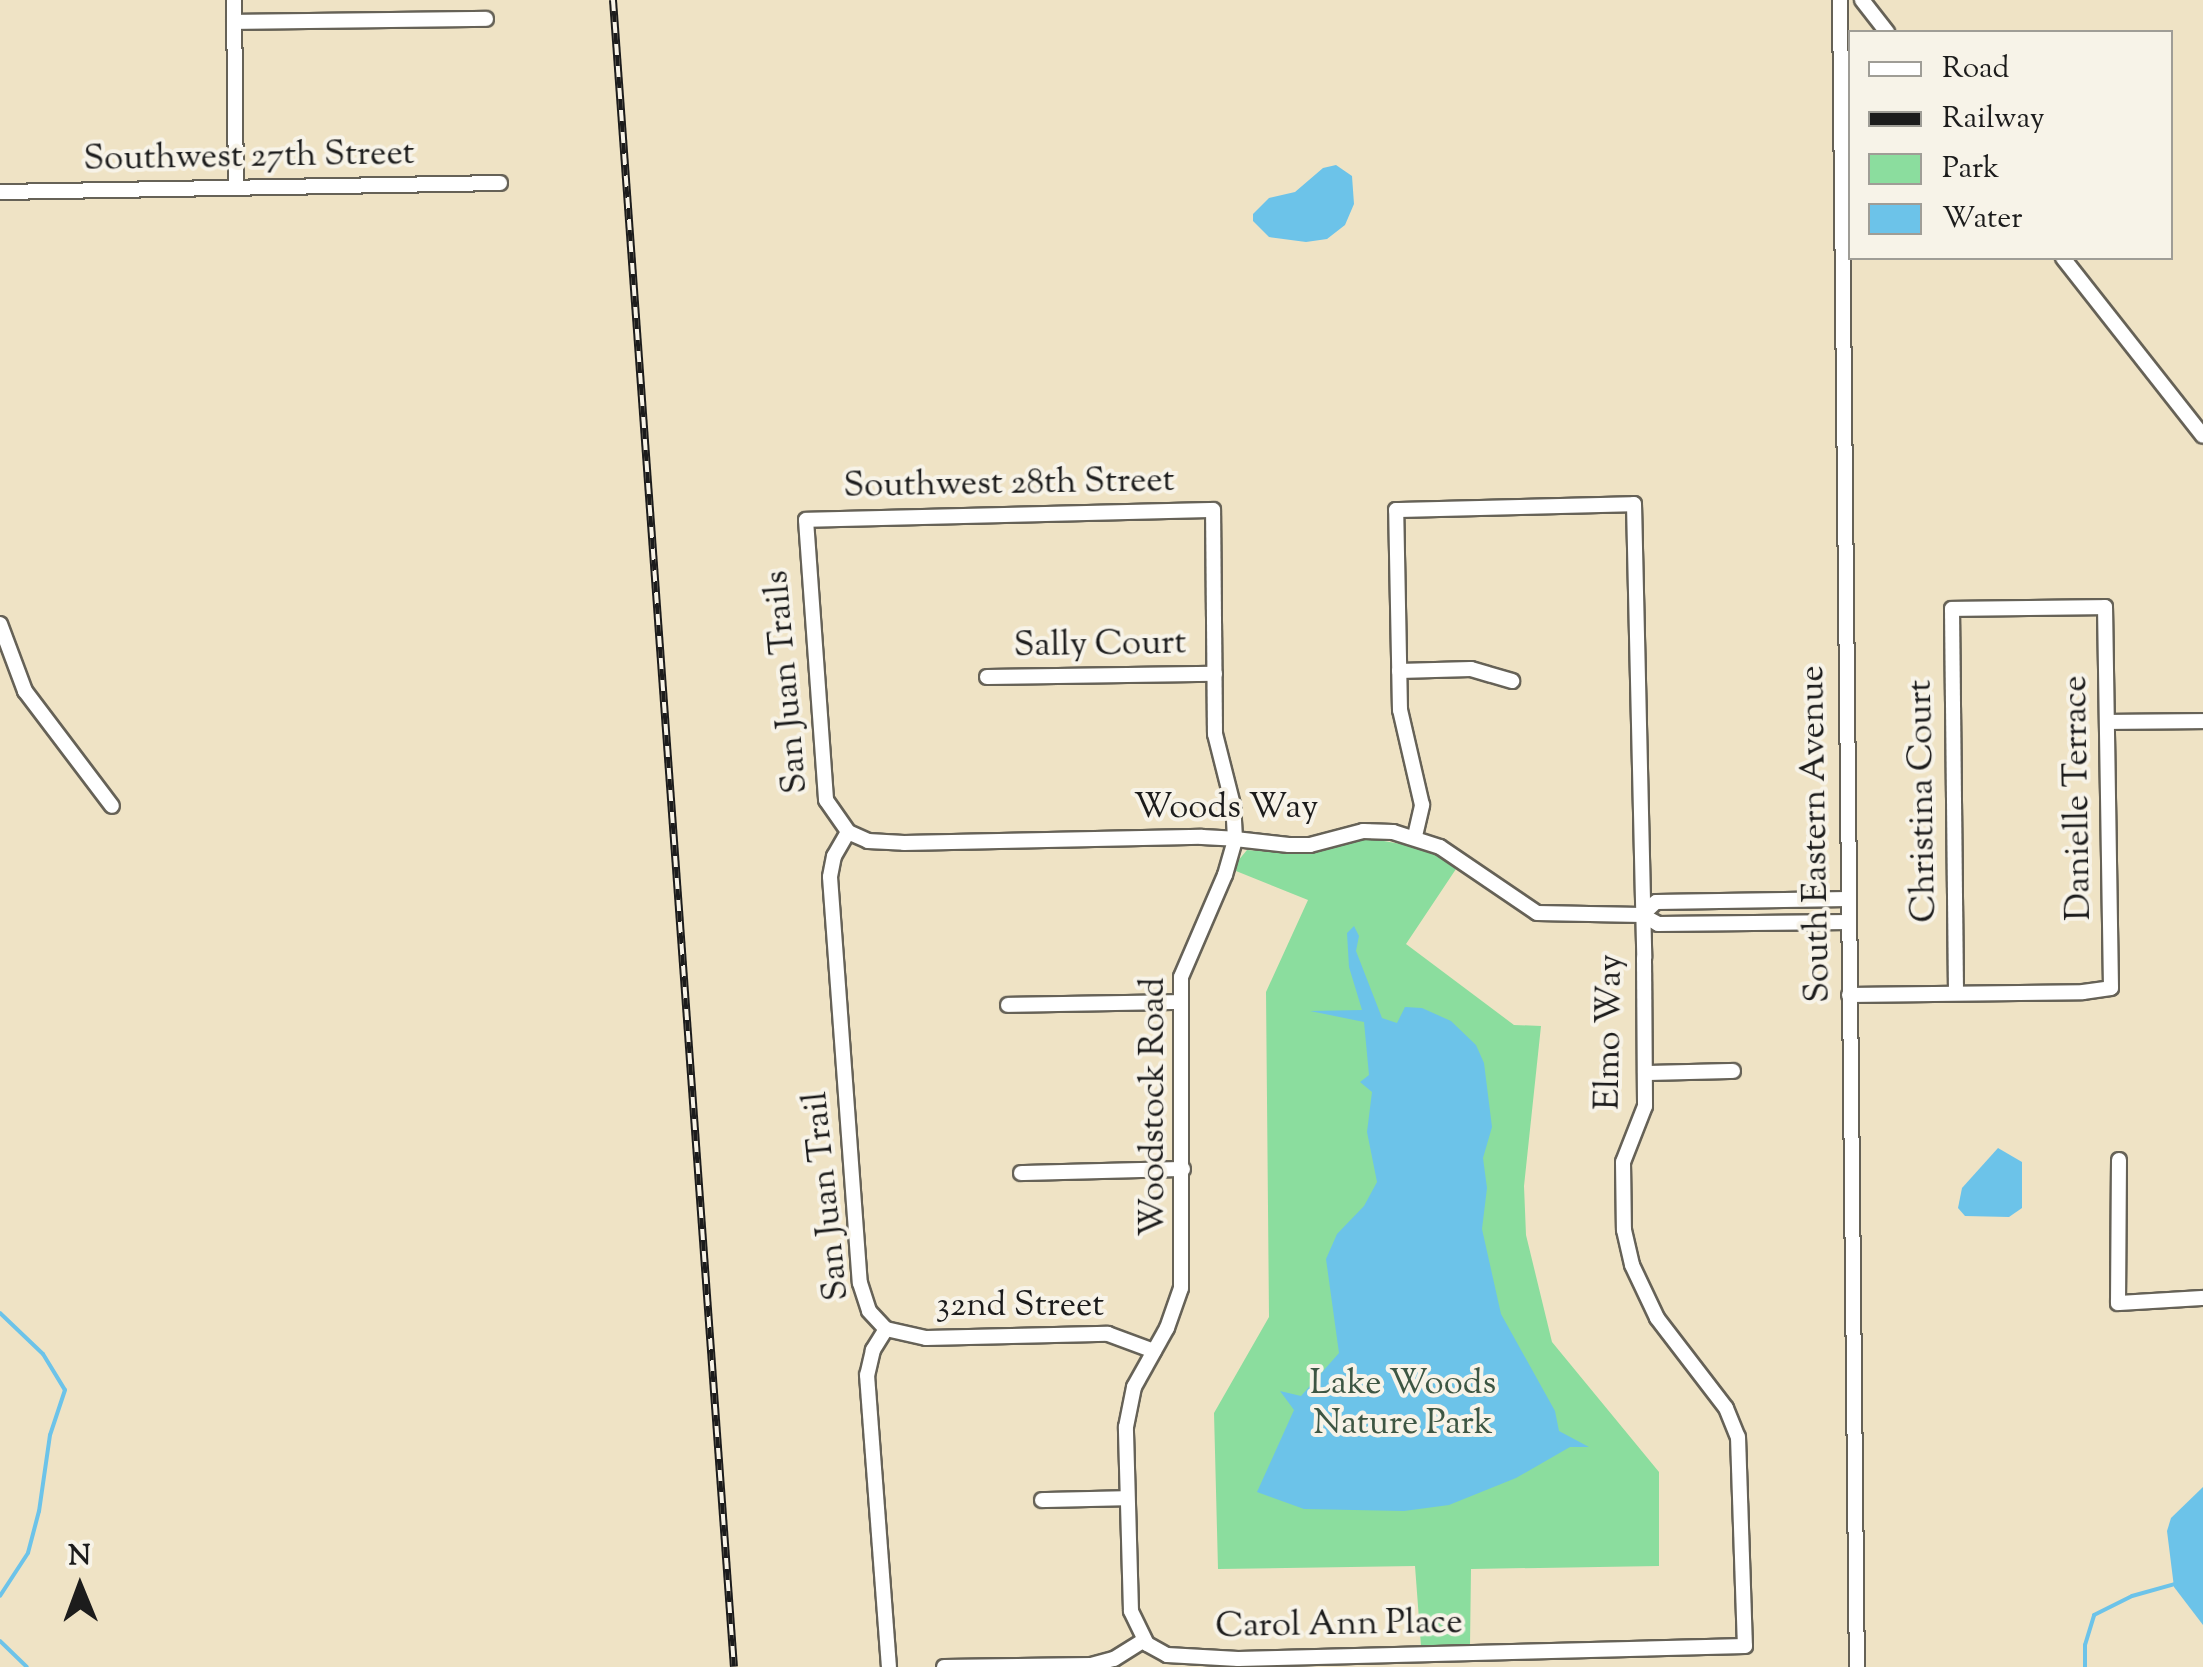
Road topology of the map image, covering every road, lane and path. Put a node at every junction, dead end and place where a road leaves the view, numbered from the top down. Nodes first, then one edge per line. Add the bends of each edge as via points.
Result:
1 (234, 0) edge
2 (1840, 0) edge
3 (1862, 0) edge
4 (486, 19) dead end
5 (234, 22) junction
6 (1885, 30) edge
7 (500, 183) dead end
8 (236, 188) junction
9 (0, 192) edge
10 (2065, 260) edge
11 (2203, 436) edge
12 (1213, 510) joint
13 (806, 520) joint
14 (2106, 607) joint
15 (0, 624) edge
16 (1399, 671) junction
17 (1214, 674) junction
18 (987, 678) dead end
19 (1512, 682) dead end
20 (2203, 721) edge
21 (2109, 722) junction
22 (112, 806) dead end
23 (848, 832) junction
24 (1415, 836) junction
25 (1235, 839) junction
26 (1848, 899) junction
27 (1642, 915) junction
28 (1848, 922) junction
29 (1956, 993) junction
30 (1849, 995) junction
31 (1180, 1002) junction
32 (1008, 1005) dead end
33 (1732, 1071) dead end
34 (1645, 1073) junction
35 (2119, 1160) dead end
36 (1183, 1169) junction
37 (1021, 1172) dead end
38 (2203, 1298) edge
39 (886, 1329) junction
40 (1154, 1351) junction
41 (1127, 1498) junction
42 (1042, 1500) dead end
43 (1144, 1640) junction
44 (1746, 1646) joint
45 (1462, 1660) edge
46 (1440, 1661) edge
47 (889, 1667) edge
48 (944, 1667) edge
49 (1858, 1667) edge

1 - 5 street
2 - 26 street, South Eastern Avenue
3 - 6 street
4 - 5 street
5 - 8 street
7 - 8 street, Southwest 27th Street
8 - 9 street, Southwest 27th Street
10 - 11 street
12 - 13 street, Southwest 28th Street
12 - 17 street, Woodstock Road
13 - 23 street, San Juan Trails via 826,800
14 - 21 street, Danielle Terrace
14 - 29 street, Christina Court via 1952,609
15 - 22 street via 25,691
16 - 19 street via 1471,669
16 - 24 street via 1400,710 1422,806
16 - 27 street, Elmo Way via 1396,510 1634,504
17 - 18 street, Sally Court
17 - 25 street, Woodstock Road via 1216,734
20 - 21 street
21 - 29 street, Danielle Terrace via 2111,988
23 - 25 street, Woods Way via 904,844
23 - 39 street, San Juan Trail via 830,878 856,1234 864,1299
24 - 25 street, Woods Way via 1363,831 1310,845
24 - 27 street, Woods Way via 1537,912
25 - 31 street, Woodstock Road via 1183,966
26 - 27 street, Woods Way via 1656,902
26 - 28 street, South Eastern Avenue
27 - 28 street, Woods Way via 1658,924
27 - 34 street, Elmo Way
28 - 30 street, South Eastern Avenue
29 - 30 street
30 - 49 street, South Eastern Avenue
31 - 32 street
31 - 36 street, Woodstock Road
33 - 34 street
34 - 44 street, Elmo Way via 1644,1118 1621,1180 1625,1242 1658,1318 1726,1408 1738,1437
35 - 38 street via 2118,1303
36 - 37 street
36 - 40 street, Woodstock Road via 1182,1288
39 - 40 street, 32nd Street via 926,1338 1108,1334
39 - 47 street, San Juan Trail via 867,1375
40 - 41 street, Woodstock Road via 1127,1412
41 - 42 street
41 - 43 street, Woodstock Road via 1128,1592
43 - 46 street, Carol Ann Place via 1156,1651 1188,1658
43 - 48 street via 1091,1664
44 - 45 street, Carol Ann Place
45 - 46 street, Carol Ann Place

